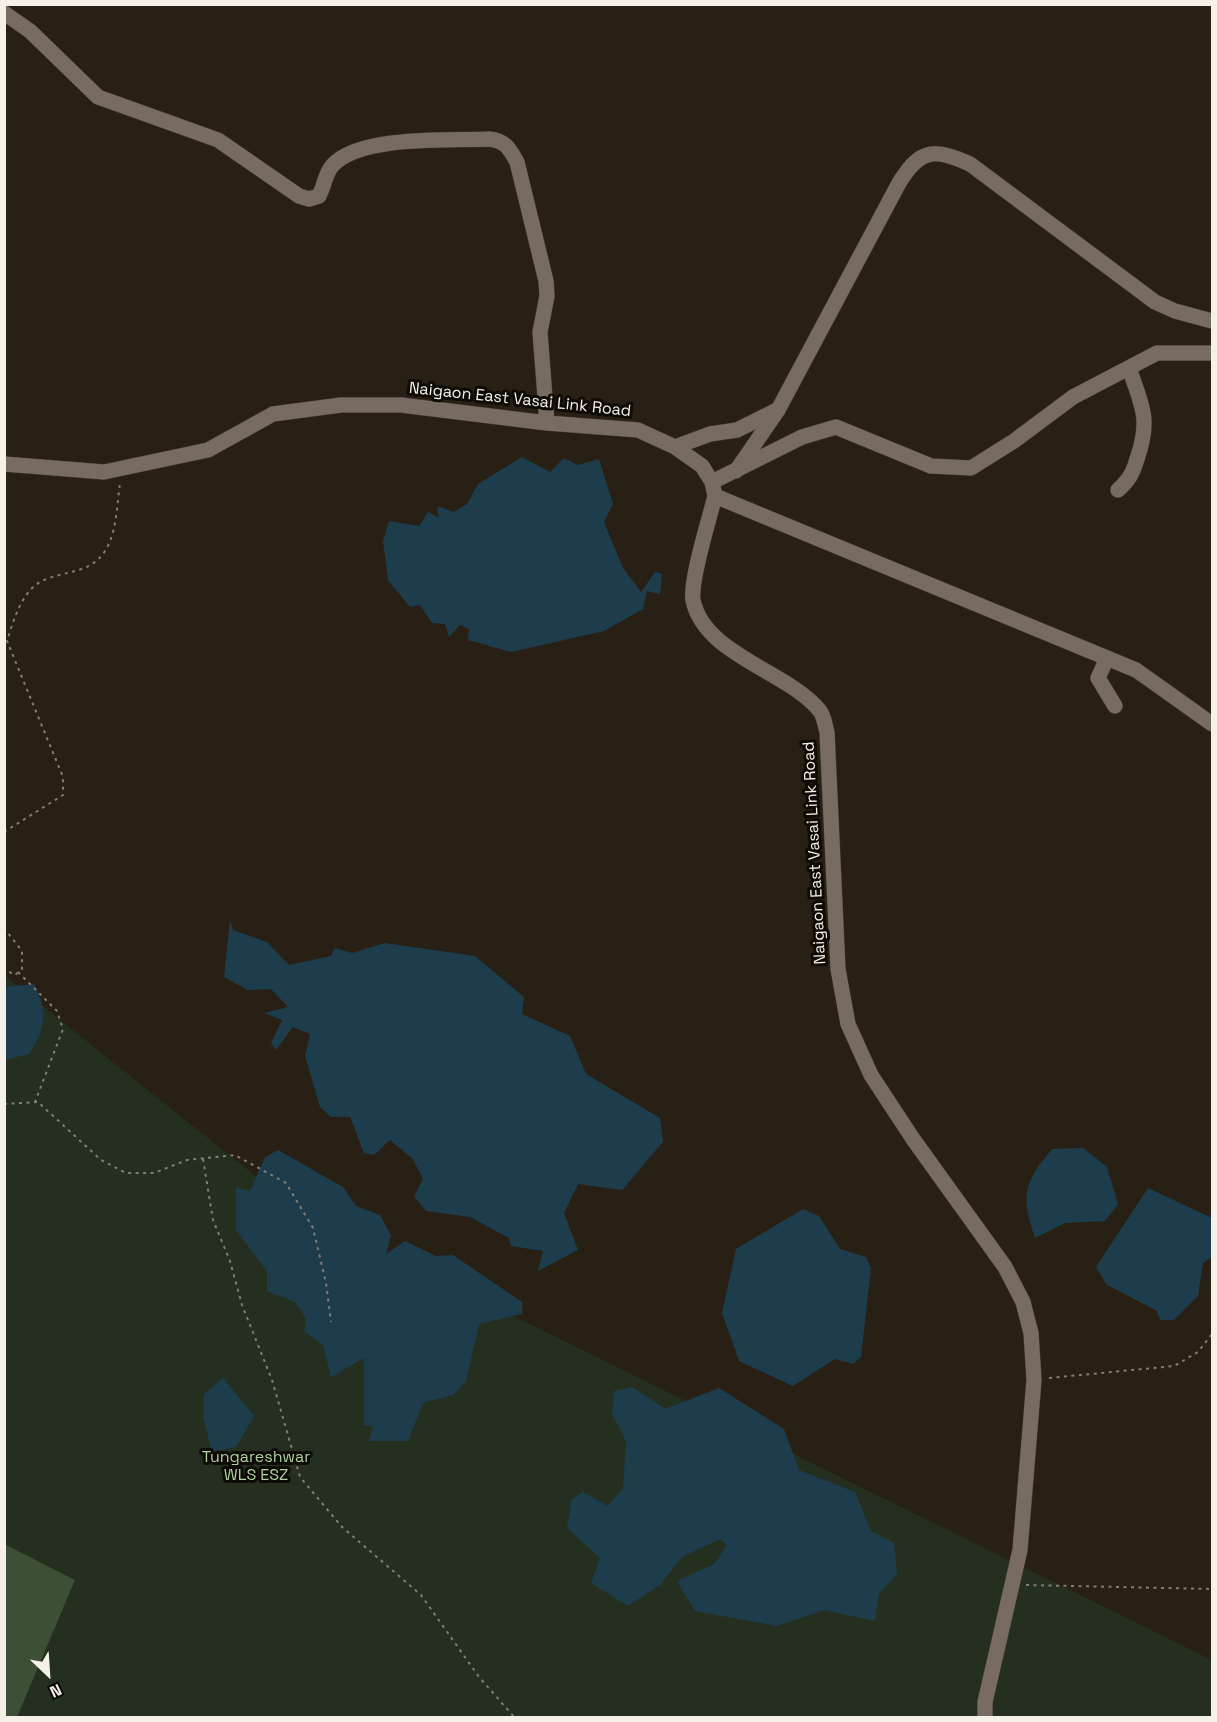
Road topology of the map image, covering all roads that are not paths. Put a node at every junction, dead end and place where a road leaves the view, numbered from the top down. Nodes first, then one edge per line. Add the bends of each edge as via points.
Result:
1 (4, 14) edge
2 (1212, 321) edge
3 (1212, 353) edge
4 (1129, 368) junction
5 (778, 410) junction
6 (547, 423) junction
7 (675, 447) junction
8 (4, 464) edge
9 (736, 471) junction
10 (713, 489) junction
11 (1118, 490) dead end
12 (1107, 658) junction
13 (1115, 706) dead end
14 (1212, 724) edge
15 (984, 1718) edge

1 - 6 street via 30,31 98,97 218,140 309,199 319,196 331,167 354,150 375,144 489,139 508,146 516,162 546,281 540,340
2 - 5 street via 1155,302 970,164 942,152 922,157 907,171
3 - 4 street via 1157,353
4 - 9 street via 1073,397 971,468 931,466 836,428 802,437
4 - 11 street via 1146,435 1130,480
5 - 7 street via 737,430 710,434
5 - 9 street
6 - 7 street, Naigaon East Vasai Link Road via 638,430
6 - 8 street, Naigaon East Vasai Link Road via 401,405 308,408 273,414 208,450 122,469 104,472
7 - 10 street, Naigaon East Vasai Link Road via 702,466
9 - 10 street
10 - 12 street
10 - 15 street, Naigaon East Vasai Link Road via 694,583 693,599 699,616 735,652 821,712 827,732 838,969 848,1024 871,1075 1005,1267 1023,1302 1030,1333 1034,1380 1020,1550
12 - 13 street via 1098,678
12 - 14 street via 1136,670

